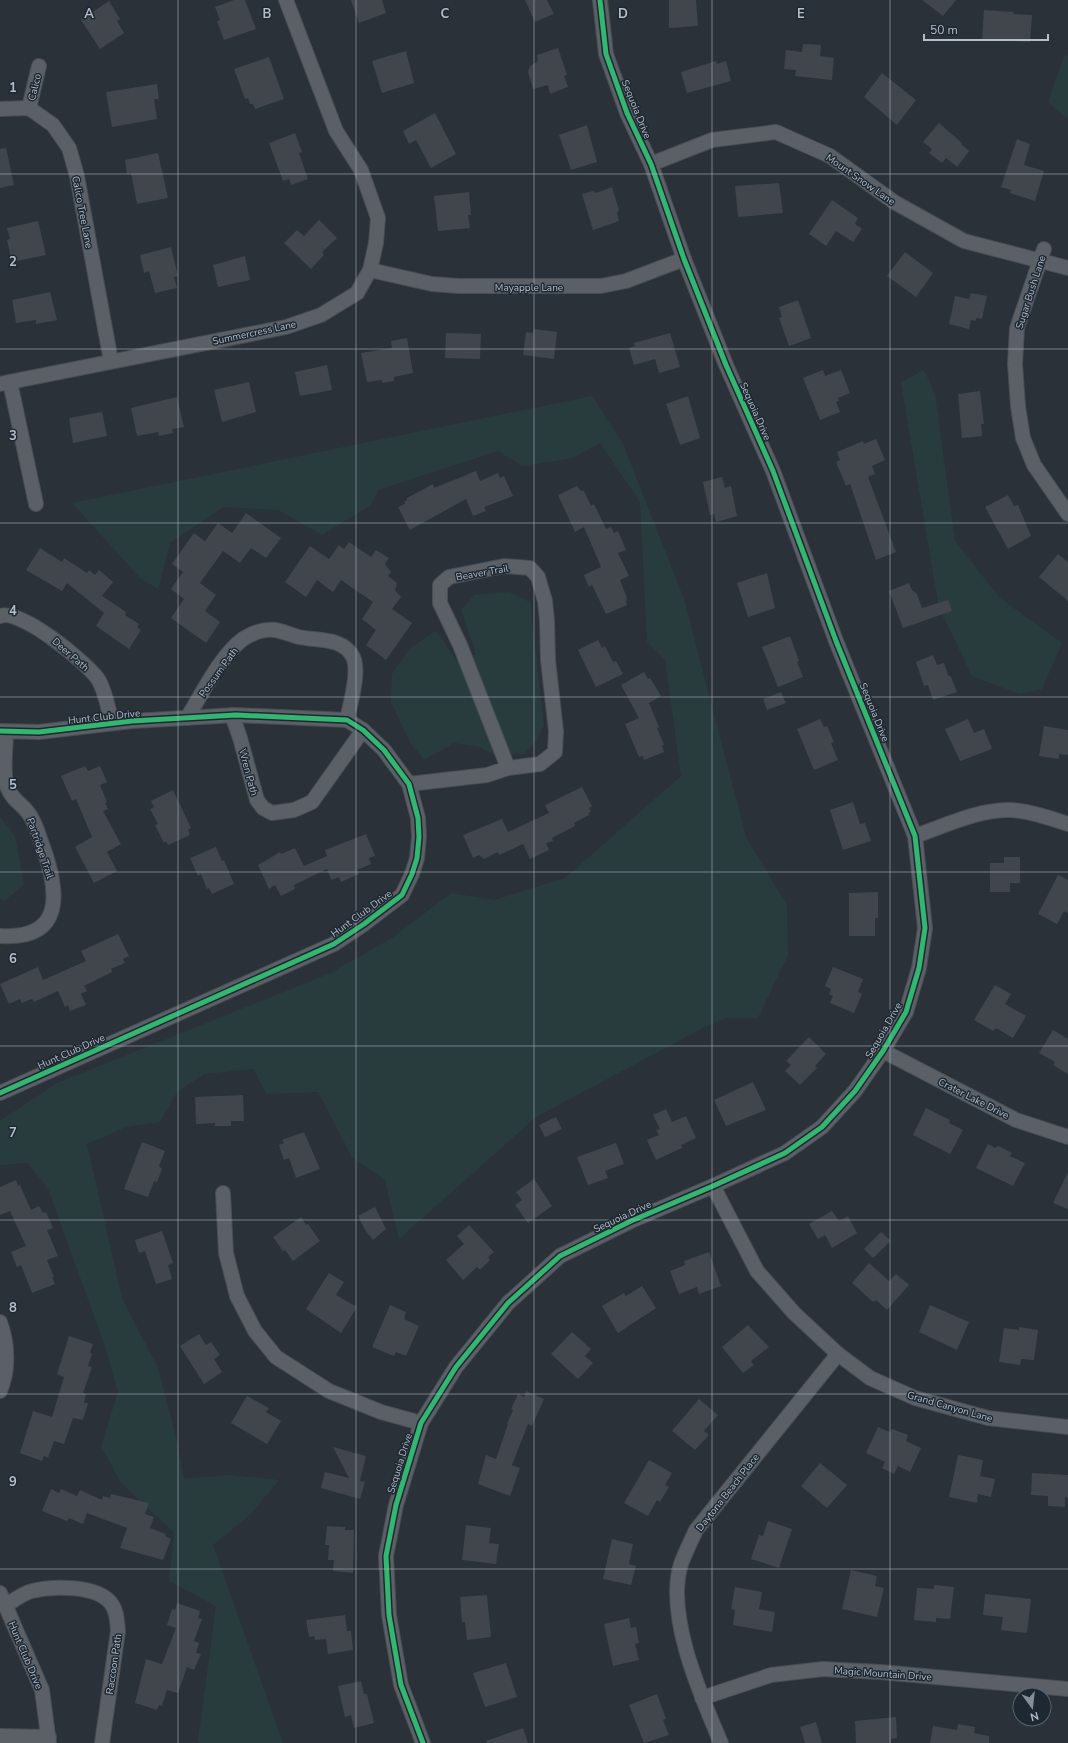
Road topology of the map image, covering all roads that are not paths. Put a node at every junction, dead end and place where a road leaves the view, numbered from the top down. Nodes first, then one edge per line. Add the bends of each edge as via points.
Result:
1 (286, 0) edge
2 (600, 0) edge
3 (38, 66) dead end
4 (29, 108) junction
5 (0, 109) edge
6 (651, 164) junction
7 (1041, 256) junction
8 (684, 259) junction
9 (1068, 268) edge
10 (370, 270) junction
11 (111, 361) junction
12 (5, 383) edge
13 (36, 504) dead end
14 (1068, 514) edge
15 (0, 616) edge
16 (232, 715) junction
17 (187, 718) junction
18 (347, 720) junction
19 (112, 723) junction
20 (363, 730) junction
21 (3, 731) edge
22 (508, 768) junction
23 (409, 784) junction
24 (6, 797) edge
25 (1068, 824) edge
26 (915, 836) junction
27 (0, 936) edge
28 (883, 1051) junction
29 (0, 1093) edge
30 (1068, 1137) edge
31 (713, 1186) junction
32 (223, 1193) dead end
33 (0, 1322) edge
34 (838, 1354) junction
35 (0, 1391) edge
36 (421, 1423) junction
37 (1068, 1427) edge
38 (0, 1592) edge
39 (5, 1606) junction
40 (1068, 1689) edge
41 (702, 1698) junction
42 (0, 1736) edge
43 (49, 1740) edge
44 (102, 1743) edge
45 (424, 1743) edge
46 (721, 1743) edge

1 - 10 street, Summercress Lane via 336,131 362,170 378,218
2 - 6 street, Sequoia Drive via 606,54 627,112
3 - 4 street, Calico
4 - 5 street
4 - 11 street, Calico Tree Lane via 53,125 69,148 77,176
6 - 7 street, Mount Snow Lane via 712,140 776,132 830,156 894,202 964,241
6 - 8 street, Sequoia Drive
7 - 9 street, Mount Snow Lane
7 - 14 street, Sugar Bush Lane via 1017,328 1015,364 1018,406 1023,438 1034,465
8 - 10 street, Mayapple Lane via 626,281 601,286 459,286 432,284
8 - 26 street, Sequoia Drive via 772,471 836,641
10 - 11 street, Summercress Lane via 357,293 321,315 286,327
11 - 12 street, Summercress Lane
12 - 13 street
15 - 19 street, Deer Path via 16,617 58,640 88,668 98,680 105,695
16 - 17 street, Hunt Club Drive
16 - 18 street, Hunt Club Drive
16 - 20 street, Wren Path via 257,800 263,808 272,813 294,810 312,802
17 - 18 street, Possum Path via 228,655 242,640 252,634 275,630 299,637 334,641 348,649 353,658 355,675
17 - 19 street, Hunt Club Drive
18 - 20 street, Hunt Club Drive
19 - 21 street, Hunt Club Drive via 39,732
20 - 23 street, Hunt Club Drive via 384,750
21 - 24 street, Partridge Trail
22 - 22 street, Beaver Trail via 540,764 556,752 557,745 542,587 530,568 504,566 449,577 440,585 439,594 440,603 460,646
22 - 23 street via 486,775
23 - 29 street, Hunt Club Drive via 418,818 419,838 412,874 402,895 364,924 334,944
24 - 27 street, Partridge Trail via 29,813 34,823 50,866 54,897 52,911 38,928 29,934
25 - 26 street via 1047,816 1010,810 978,814
26 - 28 street, Sequoia Drive via 925,928 920,961 906,1012
28 - 30 street, Crater Lake Drive via 1016,1120
28 - 31 street, Sequoia Drive via 855,1091 822,1127 785,1153
31 - 34 street, Grand Canyon Lane via 757,1271 794,1313
31 - 36 street, Sequoia Drive via 631,1220 560,1256 508,1303 456,1366
32 - 36 street via 226,1253 237,1296 255,1331 276,1357 329,1391 380,1412
33 - 35 street via 6,1344 7,1365
34 - 37 street, Grand Canyon Lane via 870,1378 915,1398 988,1418
34 - 41 street, Daytona Beach Place via 696,1530 681,1565 678,1589 679,1616 685,1650
36 - 45 street, Sequoia Drive via 396,1505 386,1556 389,1615 401,1685
38 - 39 street, Hunt Club Drive
39 - 43 street, Hunt Club Drive via 42,1690
39 - 44 street, Raccoon Path via 31,1591 81,1588 97,1593 110,1602 117,1617 118,1631
40 - 41 street, Magic Mountain Drive via 823,1669 771,1675
41 - 46 street, Daytona Beach Place
42 - 43 street

